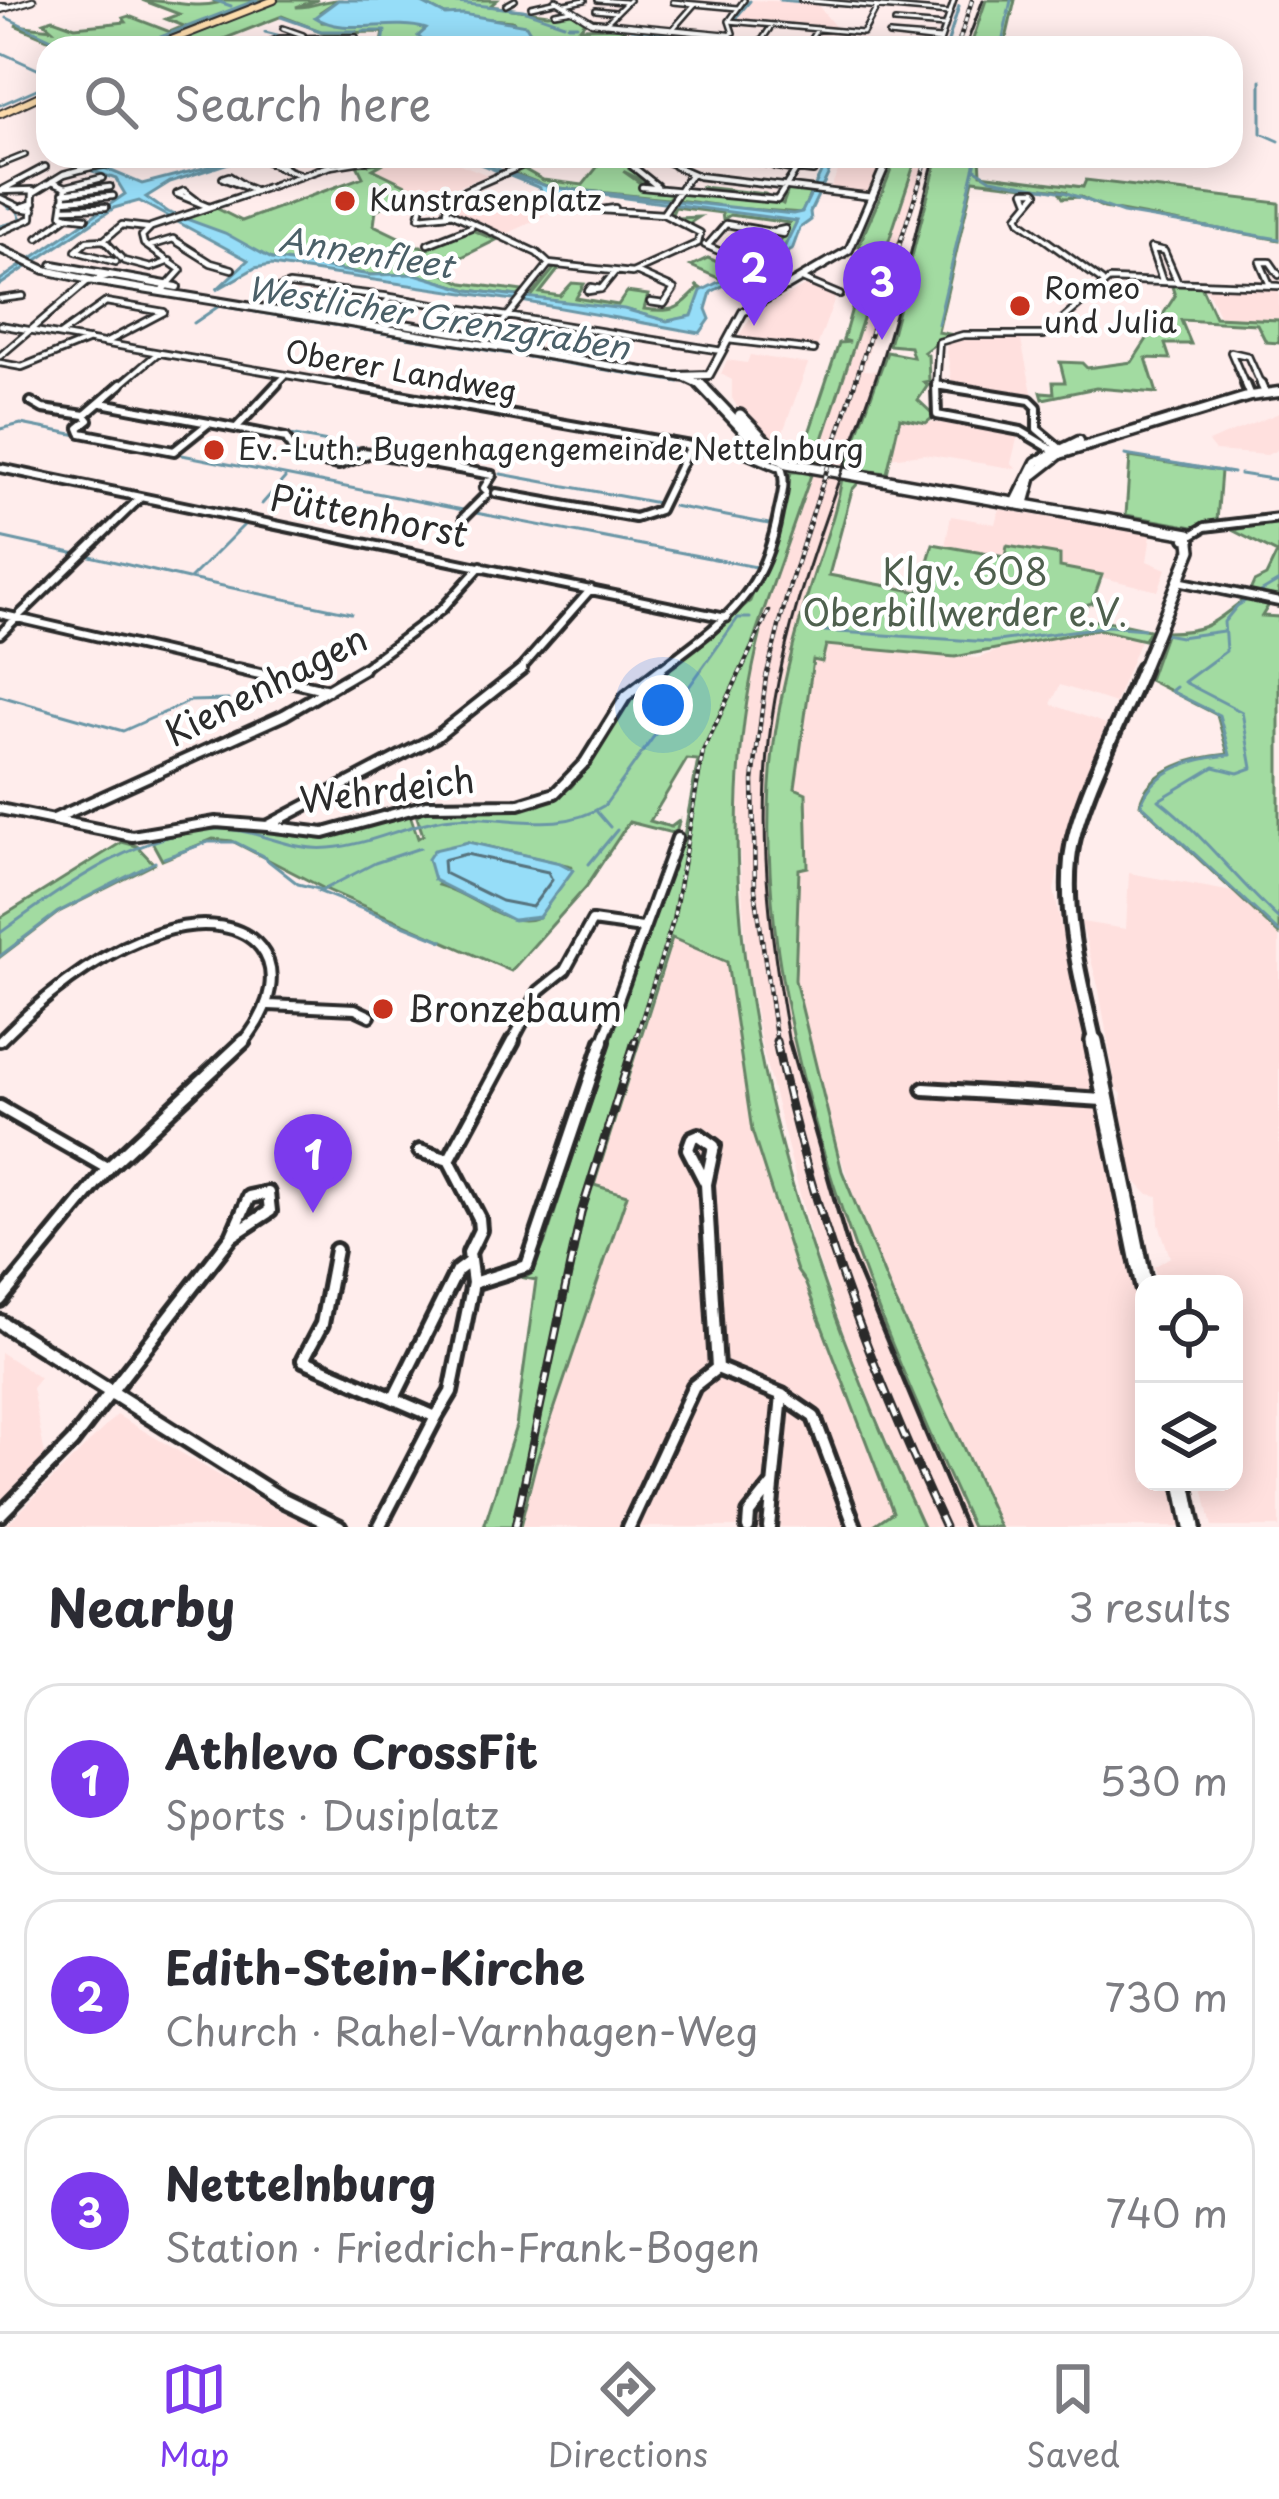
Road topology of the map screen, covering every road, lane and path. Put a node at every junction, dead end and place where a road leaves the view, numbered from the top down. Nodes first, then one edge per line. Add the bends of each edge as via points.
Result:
1 (33, 0) edge
2 (271, 0) edge
3 (514, 0) edge
4 (585, 0) edge
5 (598, 0) edge
6 (744, 0) edge
7 (801, 0) edge
8 (627, 1) edge
9 (953, 1) edge
10 (560, 2) edge
11 (673, 2) edge
12 (834, 2) edge
13 (695, 4) junction
14 (506, 5) dead end
15 (2, 7) edge
16 (881, 7) junction
17 (531, 8) dead end
18 (738, 8) junction
19 (573, 10) junction
20 (596, 10) dead end
21 (617, 12) junction
22 (555, 13) dead end
23 (950, 13) junction
24 (729, 21) junction
25 (895, 22) dead end
26 (605, 24) junction
27 (772, 25) junction
28 (945, 26) junction
29 (283, 28) dead end
30 (817, 29) junction
31 (672, 30) junction
32 (729, 35) joint
33 (179, 36) edge
34 (305, 36) edge
35 (765, 36) edge
36 (813, 36) edge
37 (941, 36) edge
38 (36, 96) edge
39 (0, 112) edge
40 (25, 155) dead end
41 (0, 165) edge
42 (43, 168) edge
43 (92, 168) edge
44 (323, 168) edge
45 (515, 168) edge
46 (633, 168) edge
47 (638, 168) edge
48 (677, 168) edge
49 (785, 168) edge
50 (884, 168) edge
51 (794, 169) junction
52 (288, 170) dead end
53 (625, 170) dead end
54 (813, 171) dead end
55 (299, 175) junction
56 (690, 175) junction
57 (102, 178) dead end
58 (50, 181) junction
59 (658, 184) junction
60 (243, 185) dead end
61 (110, 187) dead end
62 (642, 187) dead end
63 (786, 187) junction
64 (679, 189) junction
65 (34, 190) junction
66 (254, 190) junction
67 (0, 193) edge
68 (113, 196) dead end
69 (64, 197) junction
70 (873, 197) junction
71 (448, 200) junction
72 (197, 201) dead end
73 (1029, 201) dead end
74 (34, 206) junction
75 (106, 206) dead end
76 (208, 207) junction
77 (615, 208) dead end
78 (449, 214) junction
79 (663, 214) junction
80 (68, 215) junction
81 (86, 218) dead end
82 (29, 220) junction
83 (55, 224) junction
84 (474, 226) junction
85 (149, 229) junction
86 (779, 231) dead end
87 (0, 232) edge
88 (38, 238) dead end
89 (104, 240) junction
90 (698, 243) junction
91 (428, 244) dead end
92 (0, 246) edge
93 (707, 246) junction
94 (148, 247) junction
95 (200, 254) junction
96 (120, 260) junction
97 (745, 260) dead end
98 (33, 262) junction
99 (173, 262) junction
100 (549, 264) junction
101 (232, 269) dead end
102 (637, 272) junction
103 (614, 273) junction
104 (1279, 275) edge
105 (70, 276) junction
106 (93, 278) junction
107 (802, 279) junction
108 (1162, 280) junction
109 (1177, 281) junction
110 (1103, 282) junction
111 (1275, 285) edge
112 (79, 289) junction
113 (165, 289) junction
114 (31, 291) dead end
115 (597, 291) dead end
116 (270, 292) dead end
117 (433, 293) dead end
118 (840, 295) dead end
119 (0, 298) edge
120 (390, 298) junction
121 (661, 302) dead end
122 (172, 306) dead end
123 (421, 306) junction
124 (377, 311) dead end
125 (164, 312) junction
126 (508, 317) junction
127 (0, 325) edge
128 (33, 327) junction
129 (60, 335) junction
130 (89, 340) junction
131 (728, 340) junction
132 (488, 341) junction
133 (105, 343) junction
134 (814, 350) dead end
135 (158, 353) junction
136 (721, 353) junction
137 (0, 359) edge
138 (285, 376) junction
139 (700, 378) junction
140 (936, 385) junction
141 (1279, 392) edge
142 (1265, 393) junction
143 (1250, 396) junction
144 (31, 402) dead end
145 (100, 403) junction
146 (85, 415) junction
147 (209, 423) junction
148 (1035, 424) junction
149 (236, 428) junction
150 (1021, 431) junction
151 (760, 443) junction
152 (690, 446) junction
153 (740, 450) junction
154 (1059, 450) junction
155 (364, 456) junction
156 (0, 468) edge
157 (357, 469) dead end
158 (490, 493) junction
159 (141, 497) junction
160 (1020, 504) junction
161 (464, 517) dead end
162 (1279, 518) edge
163 (1188, 541) junction
164 (481, 566) junction
165 (1178, 581) junction
166 (591, 589) junction
167 (1279, 602) edge
168 (0, 614) edge
169 (16, 618) junction
170 (727, 619) junction
171 (0, 634) edge
172 (330, 690) junction
173 (0, 809) edge
174 (52, 820) junction
175 (267, 826) junction
176 (677, 838) dead end
177 (642, 928) junction
178 (268, 1005) junction
179 (370, 1016) dead end
180 (0, 1042) edge
181 (924, 1089) dead end
182 (1104, 1100) junction
183 (0, 1108) edge
184 (420, 1151) dead end
185 (449, 1160) junction
186 (107, 1168) junction
187 (706, 1184) dead end
188 (232, 1236) dead end
189 (336, 1250) dead end
190 (469, 1262) junction
191 (1141, 1275) edge
192 (473, 1283) junction
193 (0, 1300) edge
194 (0, 1322) edge
195 (717, 1368) junction
196 (107, 1393) junction
197 (782, 1395) junction
198 (395, 1396) junction
199 (436, 1418) junction
200 (773, 1482) junction
201 (1185, 1491) edge
202 (0, 1515) edge
203 (338, 1527) edge
204 (379, 1527) edge
205 (629, 1527) edge
206 (748, 1527) edge
207 (769, 1527) edge
208 (855, 1527) edge
209 (1192, 1527) edge

1 - 15 street
2 - 33 highway
3 - 14 street
4 - 10 street
5 - 8 street
6 - 18 street
7 - 12 street
8 - 21 street
9 - 23 street
10 - 17 street
10 - 19 street
11 - 13 street
12 - 16 street
13 - 18 street
13 - 31 street
16 - 23 street
16 - 30 street via 863,33
18 - 24 street
19 - 22 street
19 - 26 street
20 - 21 street
21 - 26 street
23 - 28 street
24 - 27 street
24 - 32 street
25 - 28 street
26 - 31 street
27 - 30 street
27 - 35 street
28 - 37 street
29 - 34 street
30 - 36 street
31 - 32 street
38 - 39 highway
40 - 41 street
42 - 67 street
43 - 58 street
44 - 55 street
45 - 71 street
46 - 53 street
47 - 59 street
48 - 56 street
49 - 51 street
50 - 70 street
51 - 54 street
51 - 63 street
52 - 55 street
55 - 66 street
56 - 63 street
56 - 64 street
57 - 69 street
58 - 65 street
58 - 69 street
59 - 62 street
59 - 64 street
60 - 66 street
61 - 69 street
63 - 64 street via 777,200
63 - 70 street
64 - 79 street
65 - 67 street
65 - 74 street
66 - 76 street
67 - 74 street
68 - 69 street
69 - 75 street
69 - 80 street
70 - 107 street via 849,250
71 - 78 street
71 - 78 street via 423,201 419,217
72 - 76 street
73 - 110 street via 1021,222
74 - 82 street
76 - 85 street
77 - 79 street
78 - 84 street
79 - 90 street via 700,232
80 - 81 street
80 - 83 street
82 - 83 street
82 - 87 street
83 - 88 street
84 - 91 street
84 - 100 street
85 - 89 street via 122,225
85 - 94 street via 141,238
86 - 93 street via 726,224
89 - 96 street
89 - 96 street via 76,251
90 - 93 street
90 - 102 street
92 - 98 main road
93 - 97 street
94 - 95 street via 173,238
94 - 99 street
95 - 99 street
95 - 101 street
96 - 99 street via 151,268
98 - 105 main road
98 - 106 main road
99 - 113 street via 181,273
100 - 103 street
100 - 126 street
102 - 103 street
102 - 121 street via 673,288
103 - 115 street
104 - 111 street via 1260,262
105 - 106 main road
105 - 112 street
106 - 112 street
106 - 113 main road
106 - 113 main road
106 - 128 street
107 - 118 street
107 - 131 street via 743,312
108 - 109 street
108 - 109 street via 1151,248 1164,251
108 - 110 street
109 - 111 street
110 - 140 street via 1043,335 942,340
112 - 128 street
113 - 132 main road
114 - 119 street
116 - 120 street via 294,287
117 - 123 street
120 - 123 street
120 - 124 street
122 - 125 street
123 - 126 street
125 - 129 street via 106,302
125 - 133 street
126 - 132 street
126 - 136 street
127 - 128 street, Oberer Landweg
128 - 129 street, Oberer Landweg
128 - 137 street
129 - 130 street, Oberer Landweg
130 - 133 street, Oberer Landweg
130 - 137 street via 22,367
131 - 134 street
131 - 136 street
132 - 139 main road
132 - 139 main road
133 - 135 street, Oberer Landweg
135 - 138 street, Oberer Landweg
135 - 145 street
136 - 139 street
138 - 149 street
138 - 152 street, Oberer Landweg
139 - 151 main road
139 - 151 main road via 722,389
140 - 148 street via 1030,400
140 - 150 street via 940,417
141 - 142 street
142 - 143 street
142 - 143 street via 1248,356 1232,352
143 - 154 street
144 - 146 street
145 - 146 street
145 - 147 street
146 - 147 street via 82,433 179,452
147 - 149 street
148 - 150 street
148 - 154 street
149 - 155 street via 286,438 300,458 339,465
150 - 154 street
151 - 153 street, Oberer Landweg
151 - 160 main road via 779,460
152 - 153 street, Oberer Landweg
152 - 158 street via 649,516
153 - 170 street, Wehrdeich via 785,476 758,580
154 - 160 street via 1036,470
155 - 157 street
155 - 158 street via 492,475 484,488
156 - 159 street, Püttenhorst
158 - 161 street
159 - 164 street, Püttenhorst
159 - 169 street
160 - 163 main road
162 - 163 street via 1207,526
163 - 165 main road
164 - 166 street, Püttenhorst
164 - 172 street, Kienenhagen via 420,631
165 - 167 street
165 - 182 main road via 1070,859 1069,915
166 - 170 street, Püttenhorst
166 - 175 street via 490,698 436,737
168 - 169 street
169 - 171 street
169 - 172 street
170 - 175 street, Wehrdeich via 626,695 577,773 543,800 426,805 324,833
172 - 174 street, Kienenhagen
173 - 174 street
174 - 175 street, Wehrdeich via 144,836 216,822
176 - 177 street
177 - 185 street via 592,921 565,970 538,991
177 - 192 street via 527,1266
178 - 179 street
178 - 180 street via 272,978 260,946 230,928 189,925 108,956
178 - 186 street via 250,1034
181 - 182 street
182 - 191 main road
183 - 186 street
184 - 185 street
185 - 190 street via 480,1224
186 - 193 street
187 - 195 street
188 - 196 street
189 - 198 street via 322,1324 303,1360
190 - 192 street
190 - 198 street via 457,1270
192 - 199 street via 451,1392
194 - 196 street
195 - 197 street
195 - 205 street via 694,1386
196 - 202 street
196 - 203 street
197 - 200 street
197 - 208 street via 814,1417
198 - 199 street
199 - 204 street
200 - 206 street
200 - 207 street
201 - 209 main road

